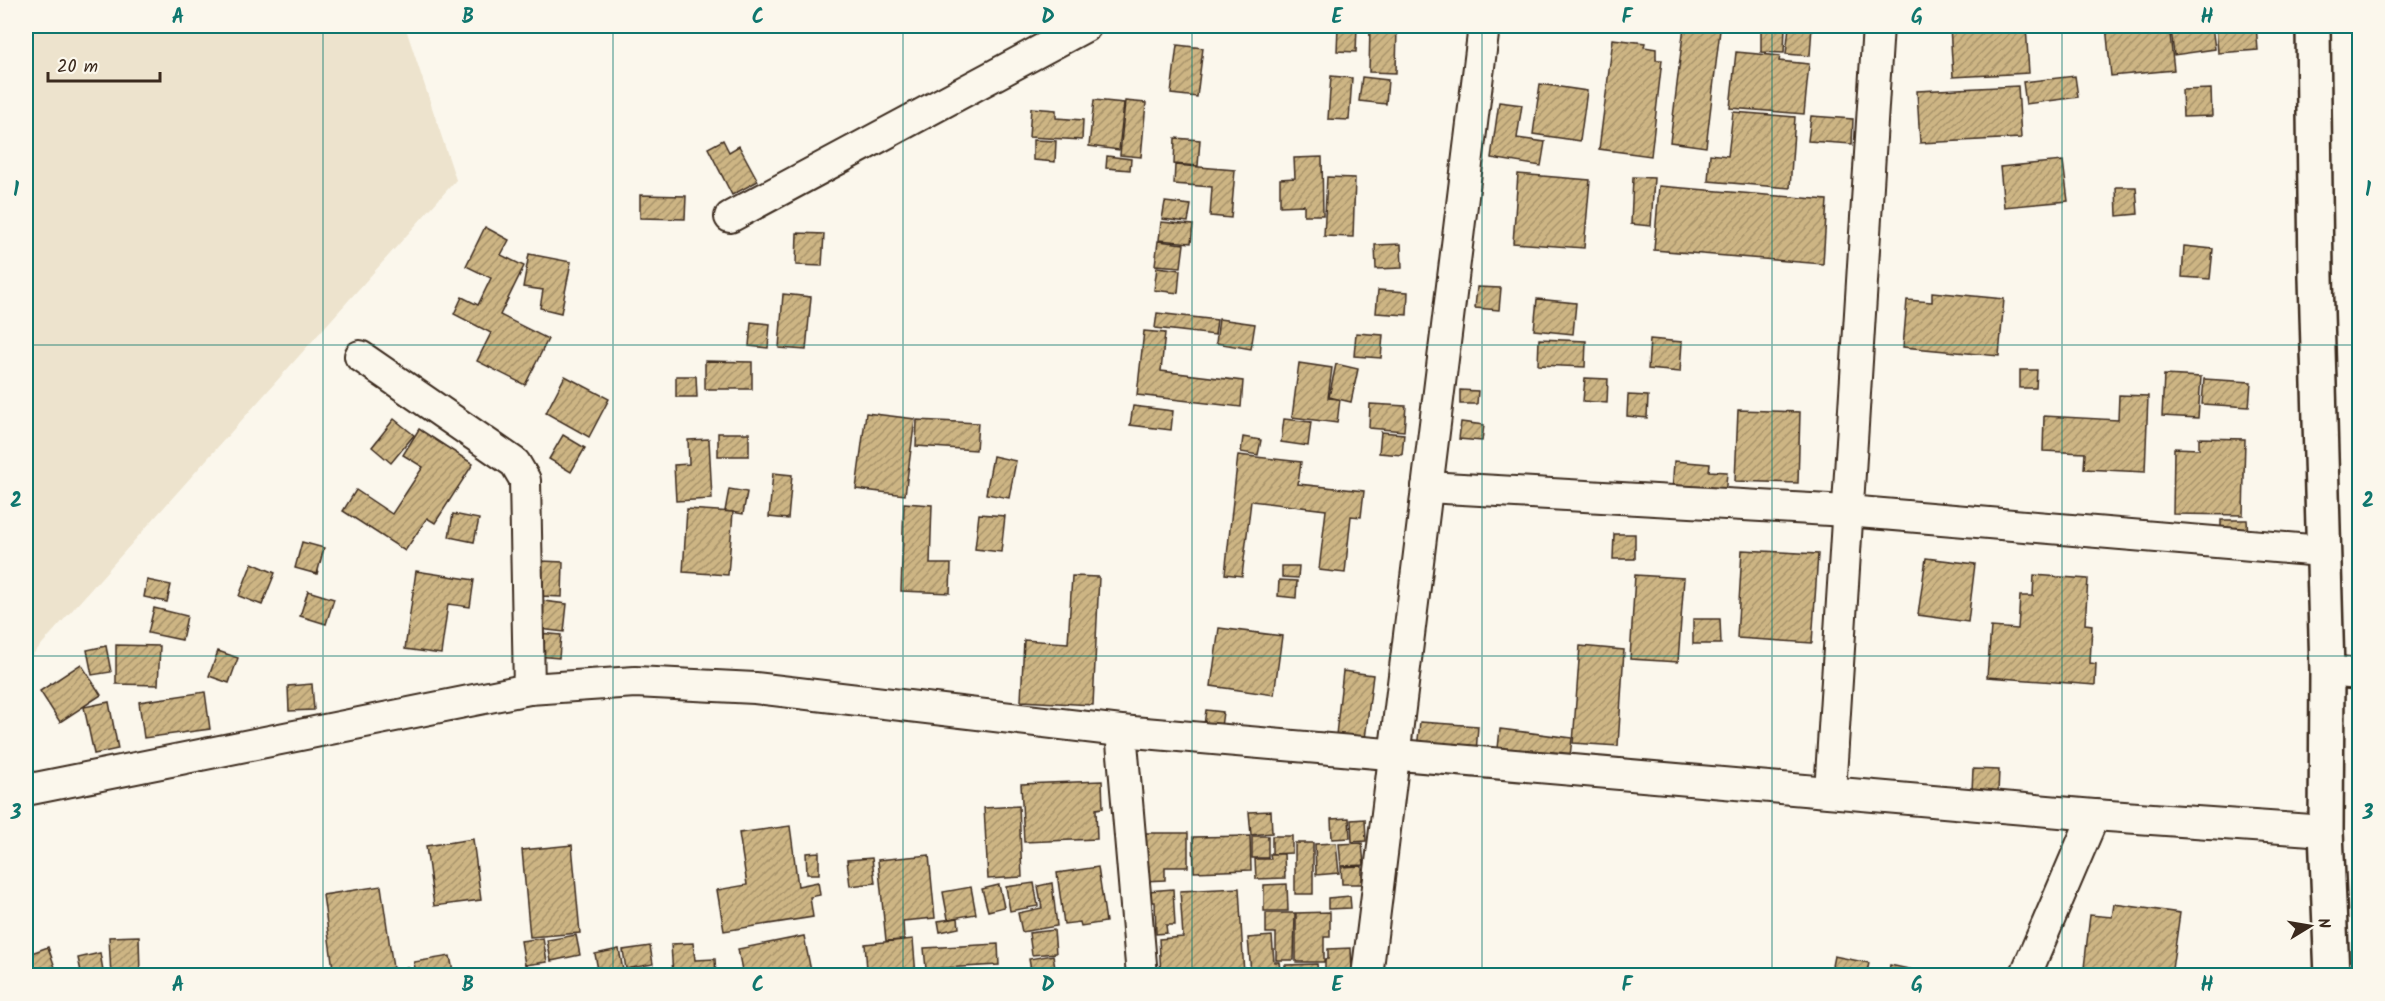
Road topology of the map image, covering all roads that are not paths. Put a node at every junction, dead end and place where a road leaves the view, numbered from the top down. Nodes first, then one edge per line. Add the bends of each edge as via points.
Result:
1 (1086, 26) edge
2 (1484, 26) edge
3 (1878, 26) edge
4 (2313, 26) edge
5 (730, 217) dead end
6 (360, 356) dead end
7 (1427, 487) junction
8 (1847, 511) junction
9 (2322, 551) junction
10 (2327, 671) junction
11 (2360, 674) edge
12 (529, 689) junction
13 (1121, 731) junction
14 (1394, 754) junction
15 (26, 790) edge
16 (1830, 792) junction
17 (2094, 815) junction
18 (2326, 831) junction
19 (1142, 975) edge
20 (1367, 975) edge
21 (2025, 975) edge
22 (2332, 975) edge

1 - 5 street
2 - 7 street
3 - 8 street
4 - 9 street
6 - 12 street via 515,463 525,480
7 - 8 street
7 - 14 street
8 - 9 street
8 - 16 street
9 - 10 street
10 - 11 street
10 - 18 street
12 - 13 street via 635,682 755,688
12 - 15 street
13 - 14 street
13 - 19 street
14 - 16 street
14 - 20 street
16 - 17 street
17 - 18 street
17 - 21 street
18 - 22 street

